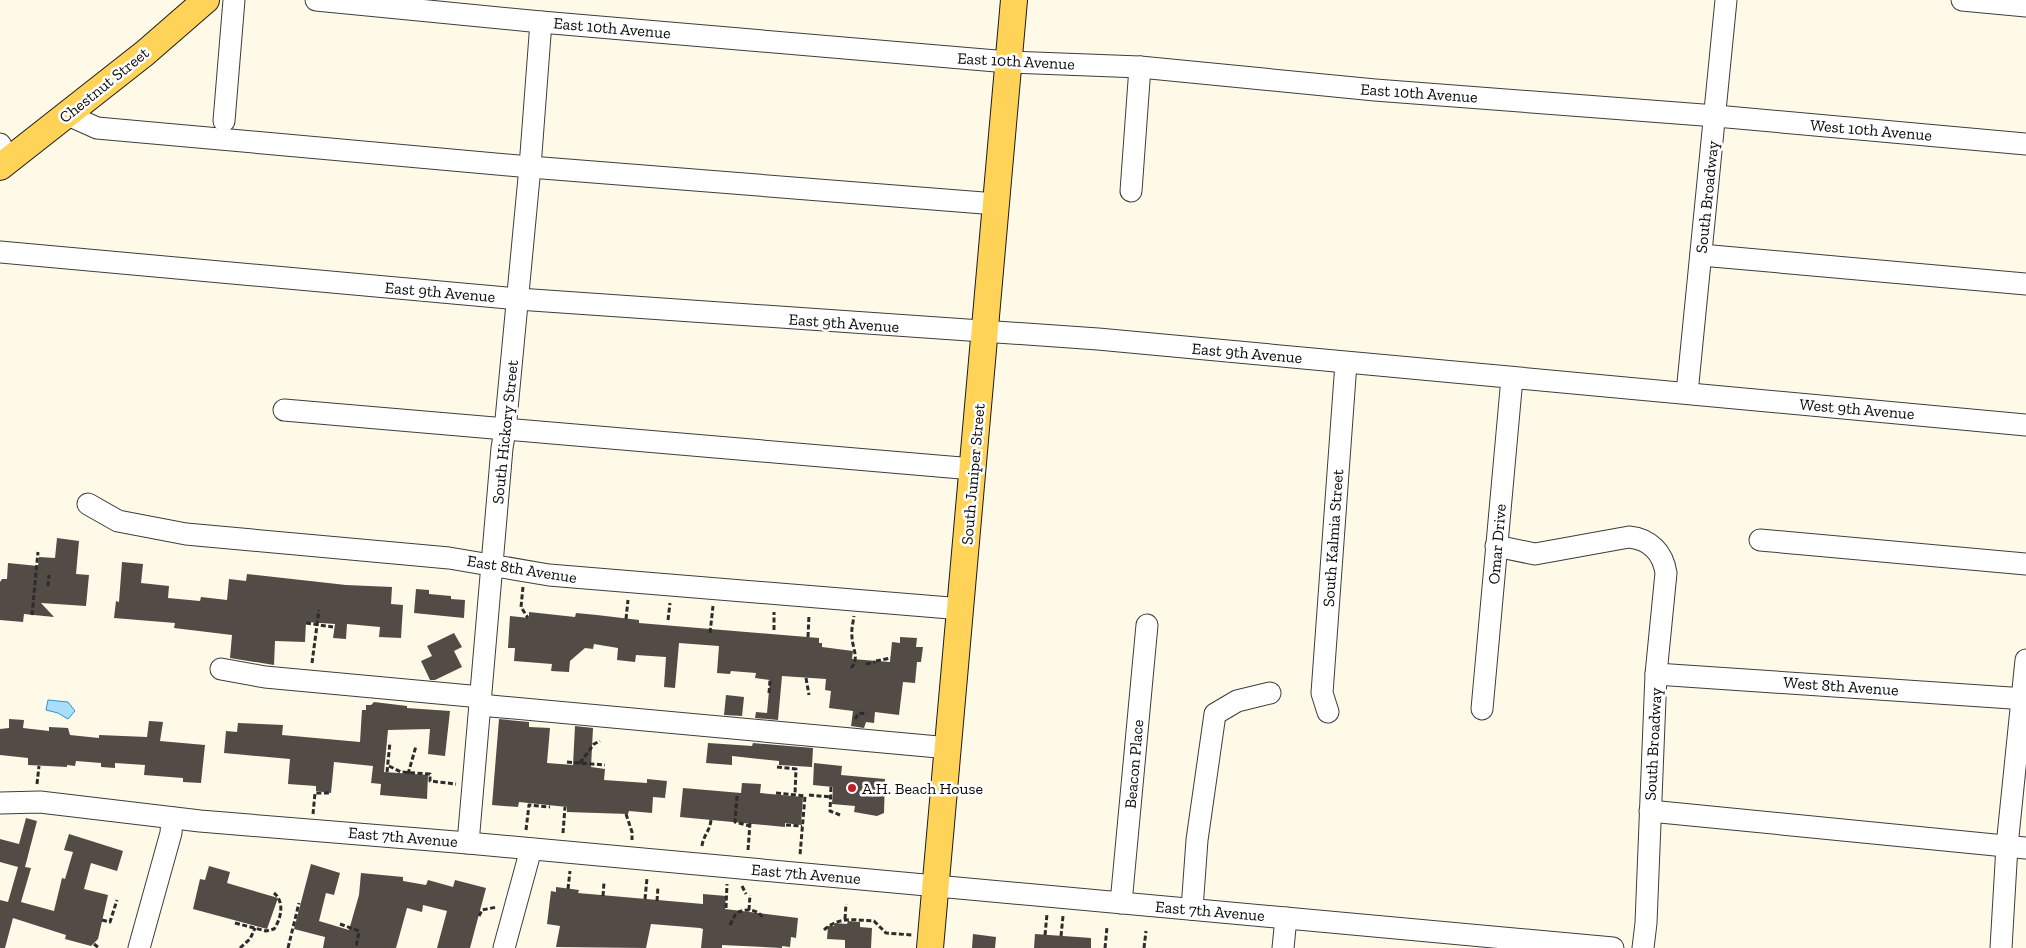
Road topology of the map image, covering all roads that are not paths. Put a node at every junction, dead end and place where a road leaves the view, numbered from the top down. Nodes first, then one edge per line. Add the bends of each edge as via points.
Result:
1 (234, 0) edge
2 (316, 0) edge
3 (1014, 0) edge
4 (1726, 0) edge
5 (1962, 0) edge
6 (199, 2) edge
7 (2026, 6) edge
8 (540, 22) junction
9 (1008, 62) junction
10 (1140, 67) junction
11 (68, 115) junction
12 (1716, 116) junction
13 (224, 120) dead end
14 (2026, 144) edge
15 (3, 157) edge
16 (530, 168) junction
17 (1131, 192) dead end
18 (996, 204) junction
19 (0, 252) edge
20 (1702, 255) junction
21 (2026, 284) edge
22 (518, 299) junction
23 (986, 333) junction
24 (1346, 363) junction
25 (1512, 378) junction
26 (1687, 393) junction
27 (284, 410) dead end
28 (2026, 425) edge
29 (505, 430) junction
30 (974, 469) junction
31 (88, 504) dead end
32 (1760, 540) dead end
33 (1496, 546) junction
34 (2026, 564) edge
35 (493, 565) junction
36 (962, 609) junction
37 (1147, 625) dead end
38 (2026, 660) edge
39 (221, 669) dead end
40 (1656, 674) junction
41 (1270, 693) dead end
42 (2024, 699) edge
43 (481, 701) junction
44 (1482, 709) dead end
45 (1328, 712) dead end
46 (949, 748) junction
47 (0, 804) edge
48 (1650, 811) junction
49 (172, 818) junction
50 (468, 843) junction
51 (2016, 847) edge
52 (531, 849) junction
53 (936, 886) junction
54 (1121, 903) junction
55 (1192, 910) junction
56 (1286, 918) junction
57 (931, 942) edge
58 (139, 948) edge
59 (504, 948) edge
60 (1283, 948) edge
61 (1613, 948) edge
62 (1643, 948) edge
63 (2001, 948) edge

1 - 13 street
2 - 8 street, East 10th Avenue
3 - 9 main road, South Juniper Street
4 - 12 street, South Broadway
5 - 7 street
6 - 11 main road, Chestnut Street via 145,52
8 - 9 street, East 10th Avenue
8 - 16 street, South Hickory Street
9 - 10 street, East 10th Avenue
9 - 18 main road, South Juniper Street
10 - 12 street, East 10th Avenue via 1375,90
10 - 17 street
11 - 15 main road, Chestnut Street
11 - 16 street via 97,128
12 - 14 street, West 10th Avenue
12 - 20 street, South Broadway
16 - 18 street
16 - 22 street, South Hickory Street
18 - 23 main road, South Juniper Street
19 - 22 street, East 9th Avenue
20 - 21 street
20 - 26 street, South Broadway
22 - 23 street, East 9th Avenue
22 - 29 street, South Hickory Street
23 - 24 street, East 9th Avenue via 1098,339
23 - 30 main road, South Juniper Street
24 - 25 street, East 9th Avenue
24 - 45 street, South Kalmia Street via 1322,693
25 - 26 street, East 9th Avenue
25 - 33 street, Omar Drive
26 - 28 street, West 9th Avenue
27 - 29 street
29 - 30 street
29 - 35 street, South Hickory Street
30 - 36 main road, South Juniper Street
31 - 35 street, East 8th Avenue via 118,521 179,533 410,553
32 - 34 street
33 - 40 street, South Broadway via 1535,554 1629,537 1639,538 1652,546 1664,559 1666,573
33 - 44 street, Omar Drive
35 - 36 street, East 8th Avenue via 525,572
35 - 43 street, South Hickory Street
36 - 46 main road, South Juniper Street
37 - 54 street, Beacon Place
38 - 42 street
39 - 43 street
40 - 42 street, West 8th Avenue
40 - 48 street, South Broadway
41 - 55 street via 1237,701 1215,714 1197,840
42 - 51 street
43 - 46 street
43 - 50 street, South Hickory Street
46 - 53 main road, South Juniper Street
47 - 49 street, East 7th Avenue via 40,802
48 - 51 street
48 - 62 street, South Broadway
49 - 50 street, East 7th Avenue
49 - 58 street via 171,833
50 - 52 street, East 7th Avenue
51 - 63 street
52 - 53 street, East 7th Avenue
52 - 59 street
53 - 54 street, East 7th Avenue
53 - 57 main road, South Juniper Street
54 - 55 street, East 7th Avenue
55 - 56 street, East 7th Avenue
56 - 60 street
56 - 61 street, East 7th Avenue

